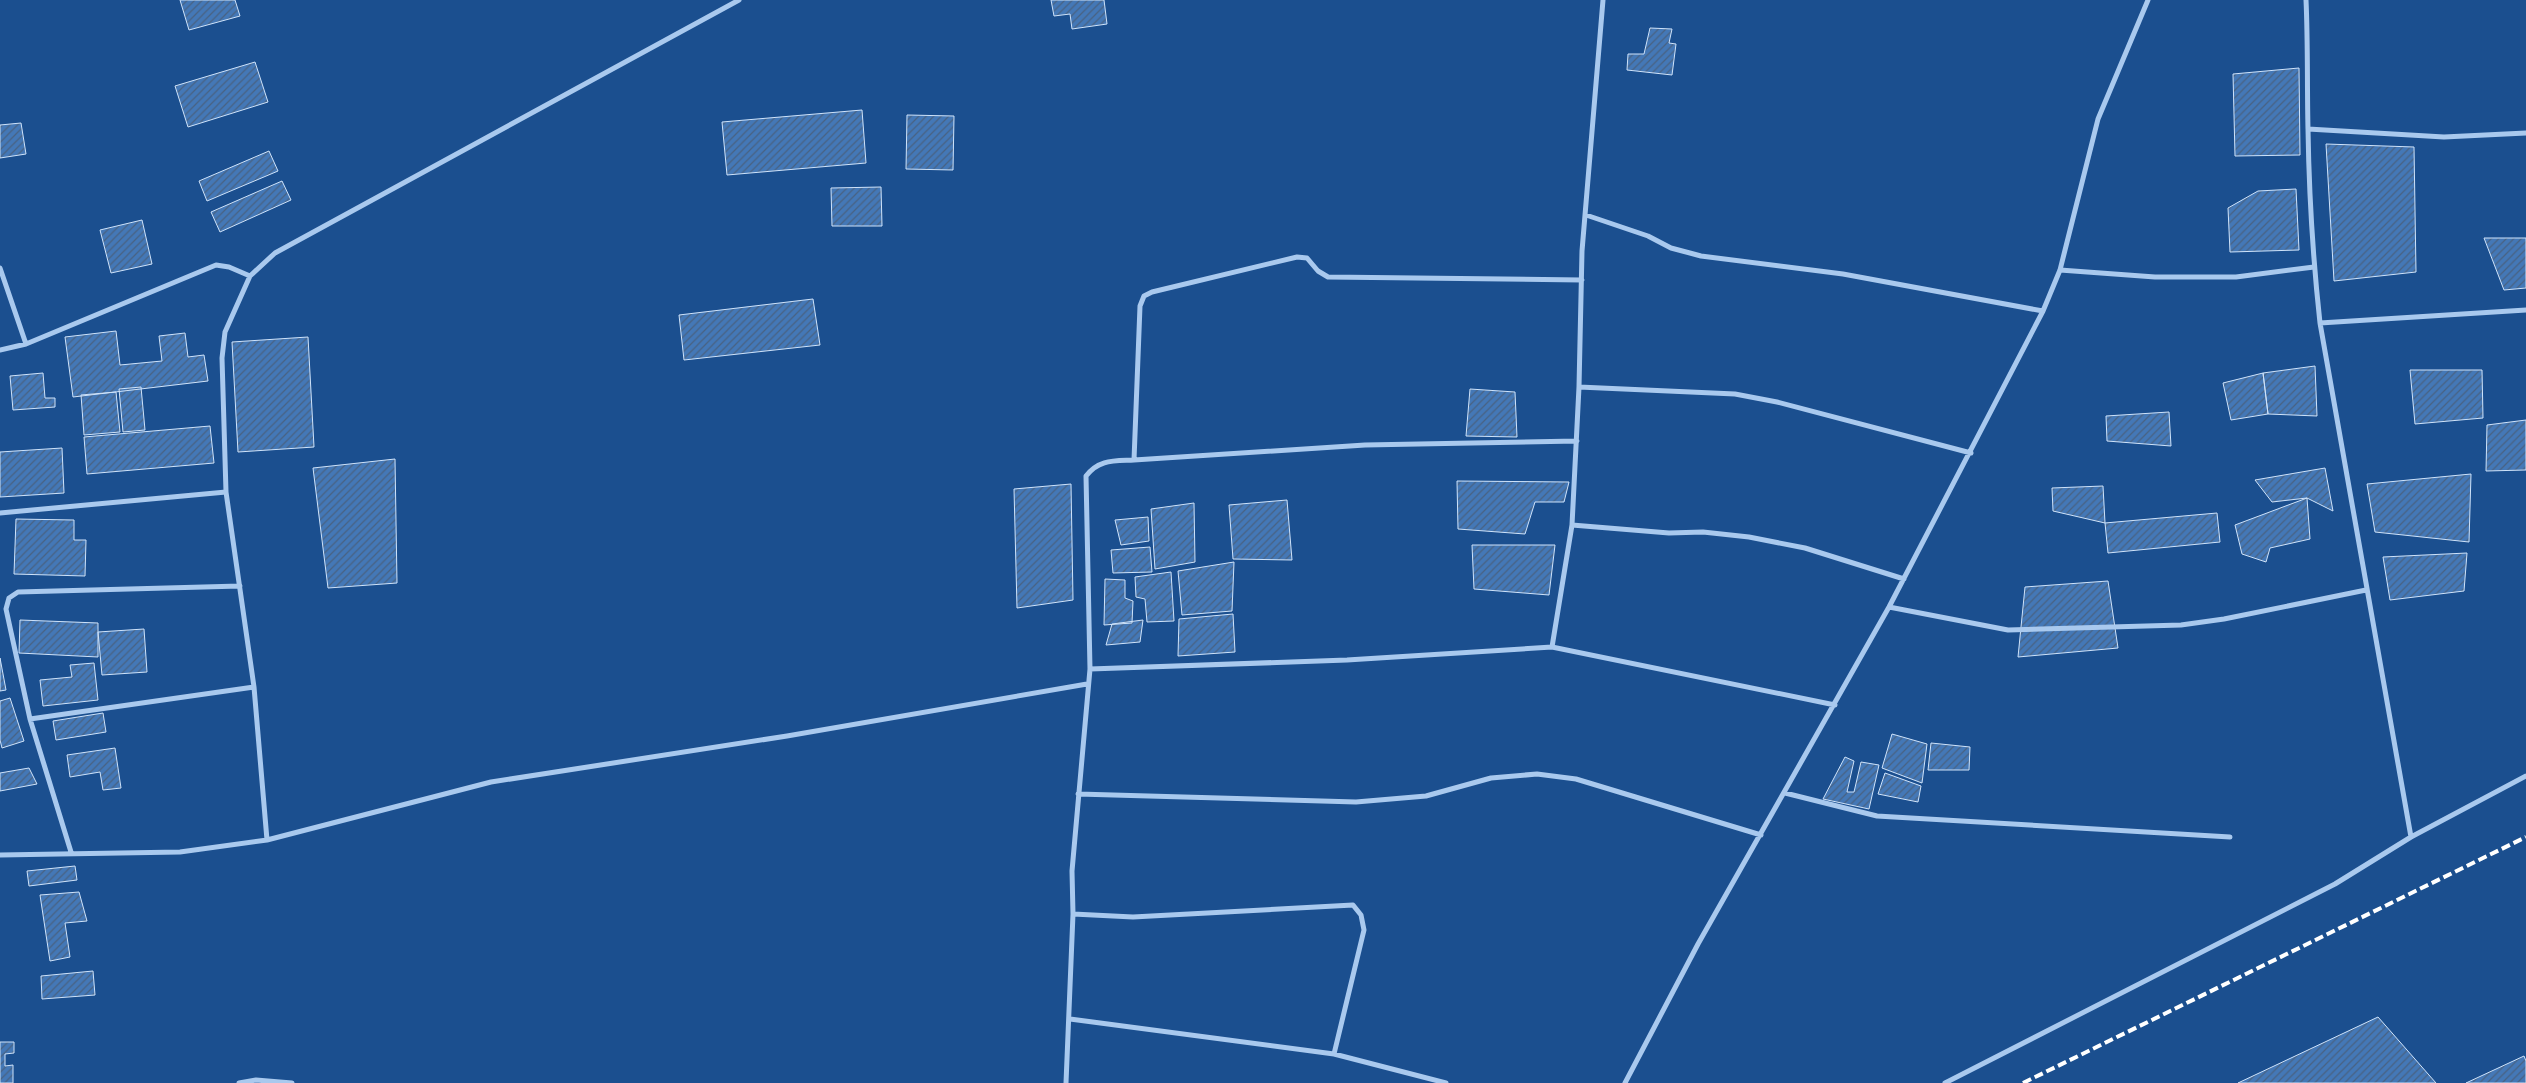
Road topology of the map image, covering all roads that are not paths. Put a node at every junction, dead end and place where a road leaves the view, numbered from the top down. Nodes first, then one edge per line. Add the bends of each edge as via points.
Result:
1 (739, 0) edge
2 (1603, 0) edge
3 (2148, 0) edge
4 (2306, 0) edge
5 (2308, 129) junction
6 (2526, 133) edge
7 (1586, 215) junction
8 (2314, 267) junction
9 (0, 268) edge
10 (2060, 270) junction
11 (250, 276) junction
12 (1582, 280) junction
13 (2526, 310) edge
14 (2043, 311) junction
15 (2320, 323) junction
16 (26, 344) junction
17 (0, 350) edge
18 (1579, 387) junction
19 (1577, 440) junction
20 (1971, 452) junction
21 (1134, 460) junction
22 (226, 492) junction
23 (0, 513) edge
24 (1572, 525) junction
25 (1904, 579) junction
26 (240, 586) junction
27 (2366, 590) junction
28 (1889, 607) junction
29 (1552, 647) junction
30 (1090, 668) junction
31 (1087, 684) junction
32 (254, 687) junction
33 (1835, 704) junction
34 (30, 720) junction
35 (2526, 776) edge
36 (1785, 793) junction
37 (1078, 794) junction
38 (1761, 835) junction
39 (2411, 837) junction
40 (2230, 838) dead end
41 (267, 840) junction
42 (71, 852) junction
43 (0, 855) edge
44 (1073, 914) junction
45 (1070, 1019) junction
46 (1334, 1054) junction
47 (239, 1083) edge
48 (292, 1083) edge
49 (1066, 1083) edge
50 (1446, 1083) edge
51 (1624, 1083) edge
52 (1945, 1083) edge

1 - 11 street via 275,253
2 - 7 street
3 - 10 street via 2098,119
4 - 5 street
5 - 6 street via 2444,137
5 - 8 street
7 - 12 street
7 - 14 street via 1648,236 1671,248 1701,256 1843,274
8 - 10 street via 2236,277 2154,277
8 - 15 street
9 - 16 street
10 - 14 street
11 - 16 street via 229,266 216,265
11 - 22 street via 225,332 222,358
12 - 18 street
12 - 21 street via 1328,277 1318,272 1307,258 1298,257 1152,292 1144,296 1140,306
13 - 15 street
14 - 20 street
15 - 27 street
16 - 17 street
18 - 19 street
18 - 20 street via 1735,394
19 - 21 street via 1365,445
19 - 24 street
20 - 25 street
21 - 30 street via 1093,466 1086,476
22 - 23 street
22 - 26 street
24 - 25 street via 1750,537 1805,548
24 - 29 street
25 - 28 street
26 - 32 street
26 - 34 street via 18,592 9,598 6,609
27 - 28 street via 2182,625 2008,630
27 - 39 street
28 - 33 street
29 - 30 street via 1346,660
29 - 33 street
30 - 31 street
31 - 37 street
31 - 41 street via 787,736 491,782
32 - 34 street
32 - 41 street
33 - 36 street
34 - 42 street
35 - 39 street
36 - 38 street
36 - 40 street via 1877,816
37 - 38 street via 1356,802 1426,796 1491,778 1537,774 1576,779
37 - 44 street via 1072,871
38 - 51 street
39 - 52 street via 2334,884
41 - 42 street via 180,852
42 - 43 street
44 - 45 street
44 - 46 street via 1133,917 1353,905 1361,915 1364,930
45 - 46 street
45 - 49 street
46 - 50 street
47 - 48 street via 256,1080

